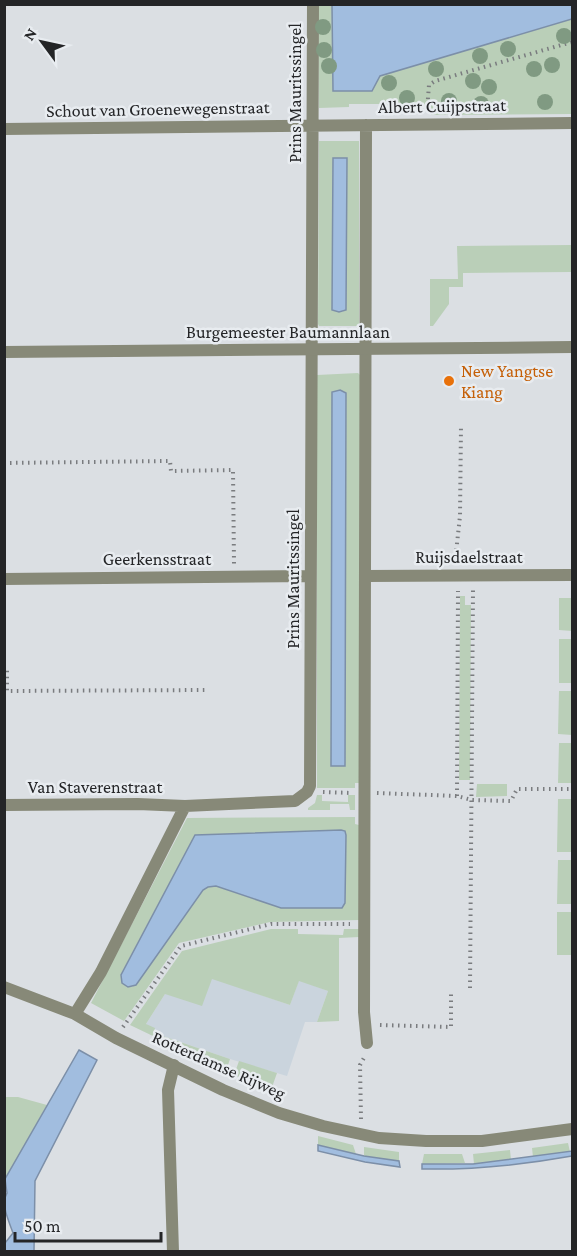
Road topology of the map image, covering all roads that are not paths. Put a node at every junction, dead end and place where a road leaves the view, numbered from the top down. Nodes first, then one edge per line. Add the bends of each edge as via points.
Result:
1 (313, 4) edge
2 (573, 123) edge
3 (366, 125) junction
4 (313, 126) junction
5 (4, 129) edge
6 (573, 347) edge
7 (312, 351) junction
8 (365, 351) junction
9 (4, 352) edge
10 (573, 575) edge
11 (310, 576) junction
12 (366, 576) junction
13 (4, 579) edge
14 (4, 805) edge
15 (185, 806) junction
16 (4, 987) edge
17 (75, 1014) junction
18 (367, 1043) road end
19 (174, 1065) junction
20 (573, 1129) edge
21 (173, 1251) edge

1 - 4 street, Prins Mauritssingel
2 - 3 street, Albert Cuijpstraat
3 - 4 street, Albert Cuijpstraat
3 - 8 street
4 - 5 street, Schout van Groenewegenstraat
4 - 7 street, Prins Mauritssingel
6 - 8 street, Burgemeester Baumannlaan
7 - 8 street, Burgemeester Baumannlaan
7 - 9 street, Burgemeester Baumannlaan
7 - 11 street, Prins Mauritssingel
8 - 12 street
10 - 12 street, Ruijsdaelstraat
11 - 13 street, Geerkensstraat
11 - 15 street, Prins Mauritssingel via 312,780 307,792 295,801
12 - 18 street
14 - 15 street, Van Staverenstraat
15 - 17 street
16 - 17 street, Rotterdamse Rijweg
17 - 19 street, Rotterdamse Rijweg
19 - 20 street, Rotterdamse Rijweg via 279,1113 361,1135 482,1141
19 - 21 street via 168,1089

